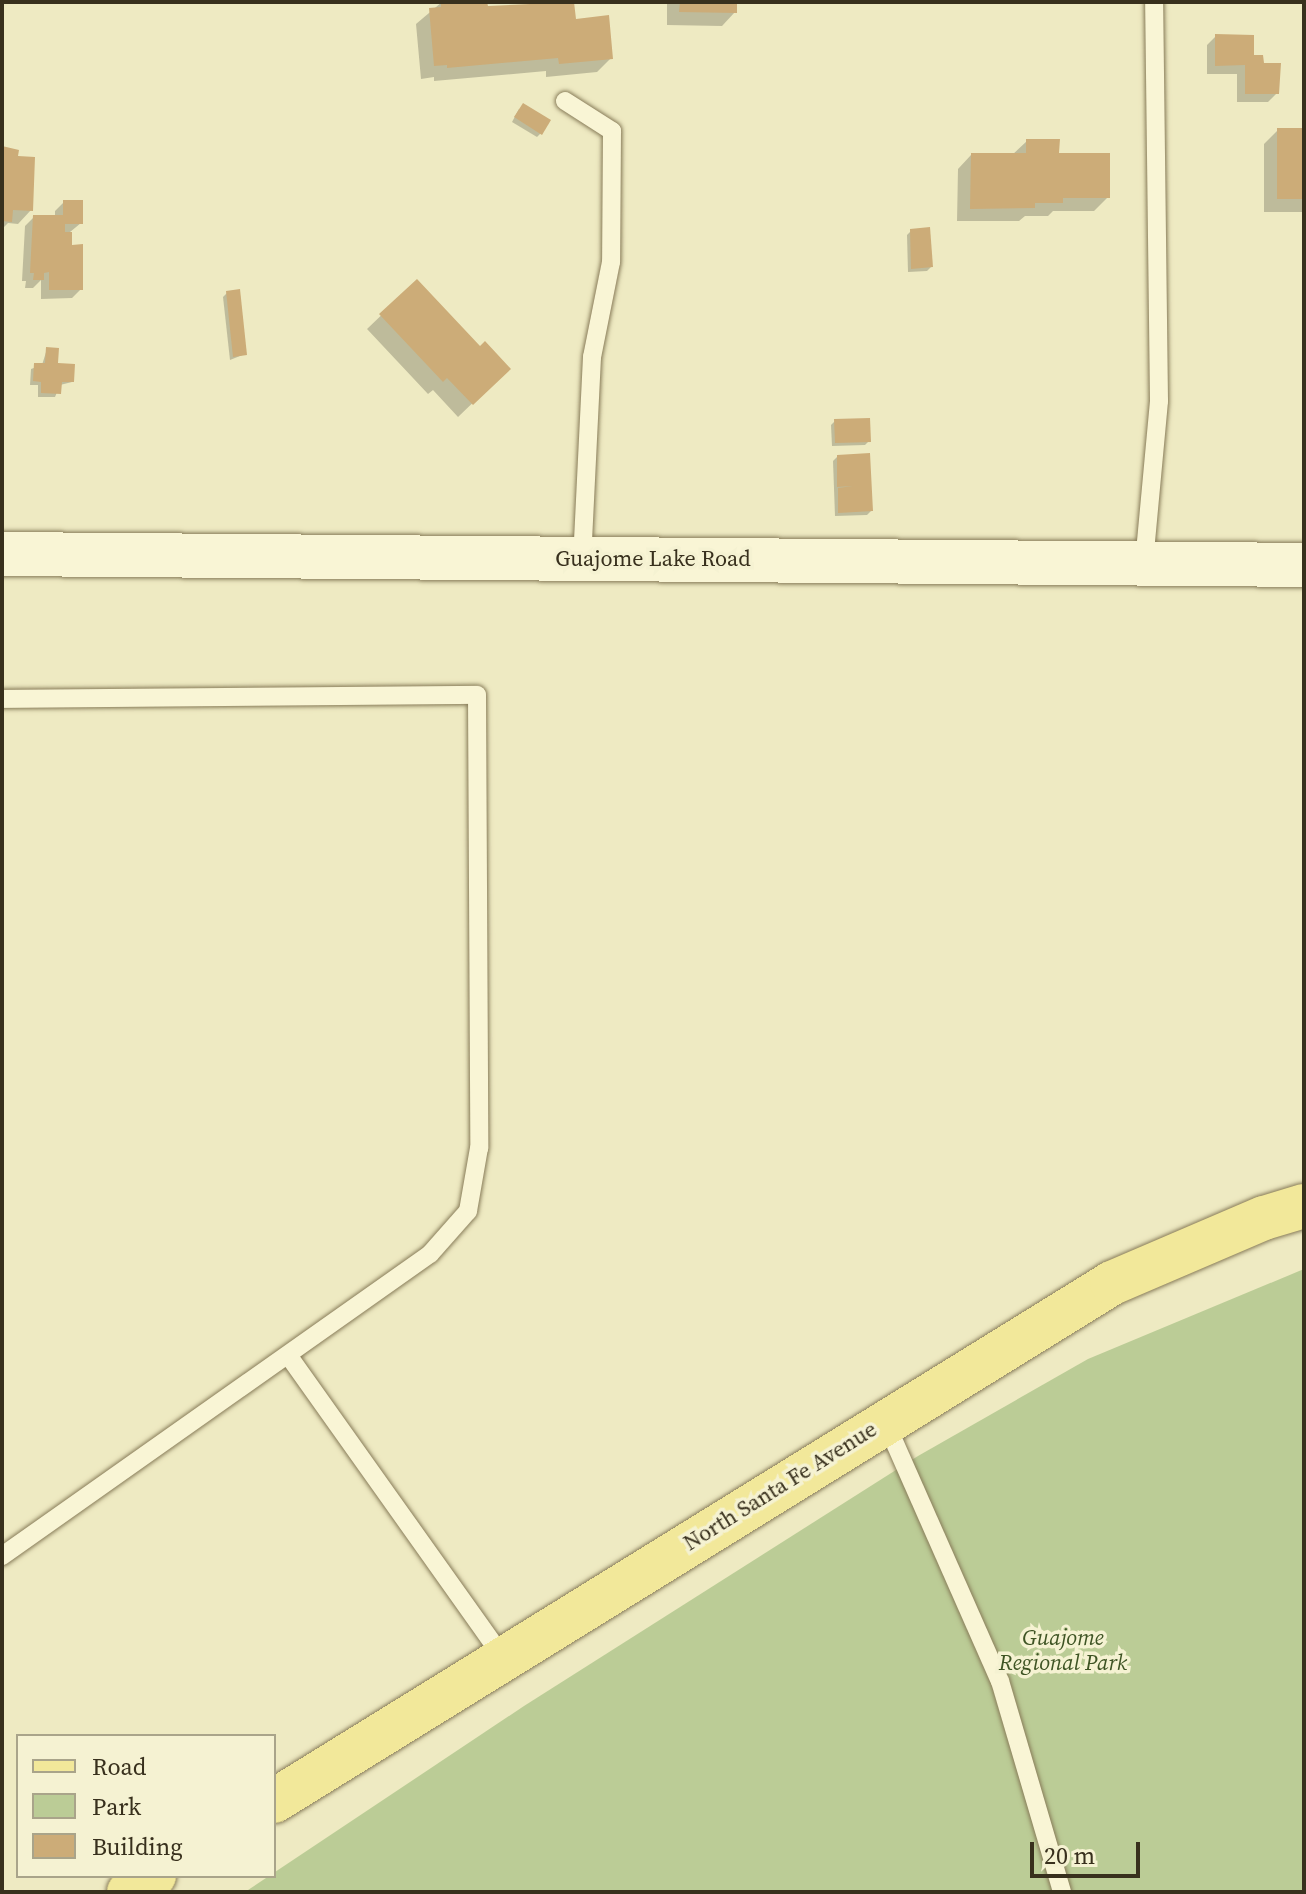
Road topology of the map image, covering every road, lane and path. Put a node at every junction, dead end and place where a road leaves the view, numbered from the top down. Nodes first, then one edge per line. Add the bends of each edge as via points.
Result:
1 (1154, 2) edge
2 (565, 101) dead end
3 (2, 554) edge
4 (582, 558) junction
5 (1144, 563) junction
6 (1304, 565) edge
7 (2, 699) edge
8 (1304, 1206) edge
9 (288, 1355) junction
10 (885, 1421) junction
11 (2, 1556) edge
12 (503, 1657) junction
13 (276, 1800) edge
14 (151, 1878) edge
15 (129, 1892) edge
16 (1062, 1892) edge

1 - 5 lane via 1159,401
2 - 4 lane via 612,131 611,262 592,357
3 - 4 street, Guajome Lake Road
4 - 5 street, Guajome Lake Road
5 - 6 street, Guajome Lake Road
7 - 9 lane via 477,695 479,1148 468,1211 430,1254
8 - 10 main road, North Santa Fe Avenue via 1112,1283
9 - 11 lane
9 - 12 lane
10 - 12 main road, North Santa Fe Avenue
10 - 16 lane via 1000,1681
12 - 13 main road, North Santa Fe Avenue
14 - 15 main road

